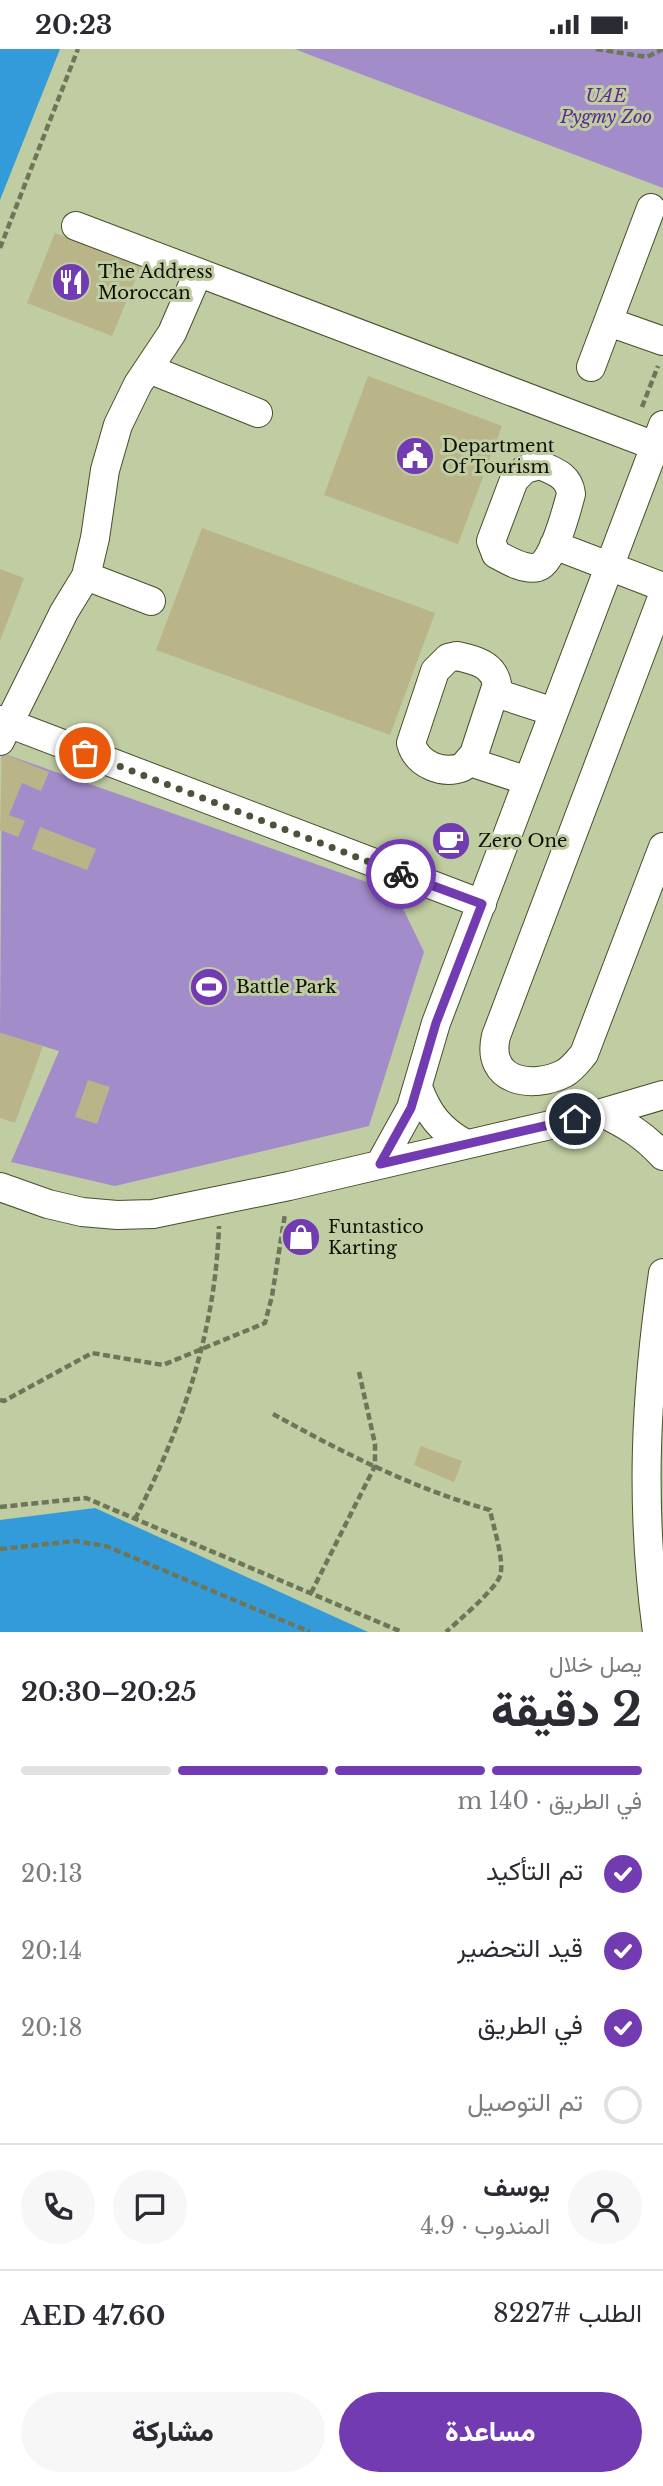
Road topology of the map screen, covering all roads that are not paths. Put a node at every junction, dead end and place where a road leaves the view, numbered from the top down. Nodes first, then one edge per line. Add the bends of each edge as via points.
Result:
1 (651, 208) dead end
2 (76, 226) dead end
3 (198, 273) junction
4 (609, 322) junction
5 (663, 341) edge
6 (591, 367) dead end
7 (149, 369) junction
8 (258, 413) dead end
9 (659, 436) edge
10 (554, 545) dead end
11 (610, 566) junction
12 (86, 576) junction
13 (663, 587) edge
14 (663, 595) edge
15 (151, 601) dead end
16 (496, 693) junction
17 (554, 712) junction
18 (3, 728) edge
19 (470, 762) junction
20 (528, 781) junction
21 (663, 847) edge
22 (482, 904) junction
23 (418, 1087) junction
24 (663, 1095) edge
25 (602, 1113) junction
26 (466, 1145) junction
27 (663, 1156) edge
28 (380, 1164) junction
29 (0, 1187) edge
30 (663, 1273) edge
31 (657, 1632) edge

1 - 4 street
2 - 3 street
3 - 7 street
3 - 9 street
4 - 5 street
4 - 6 street
7 - 8 street
7 - 12 street via 127,404 111,447
9 - 11 street
10 - 11 street
11 - 13 street
11 - 17 street
12 - 15 street
12 - 18 street
14 - 21 street via 496,1036 495,1061 512,1079 565,1073 584,1054
16 - 17 street
16 - 19 street
16 - 19 street via 496,676 467,658 448,658 435,671 412,736 414,751 424,763 446,770 455,771
17 - 20 street
18 - 22 street
19 - 20 street
20 - 22 street
22 - 23 street via 436,1023
23 - 26 street via 435,1122
23 - 28 street via 402,1128
24 - 25 street
25 - 26 street
25 - 27 street via 627,1124
26 - 28 street
28 - 29 street via 153,1213 82,1212
30 - 31 street via 646,1424 650,1584

